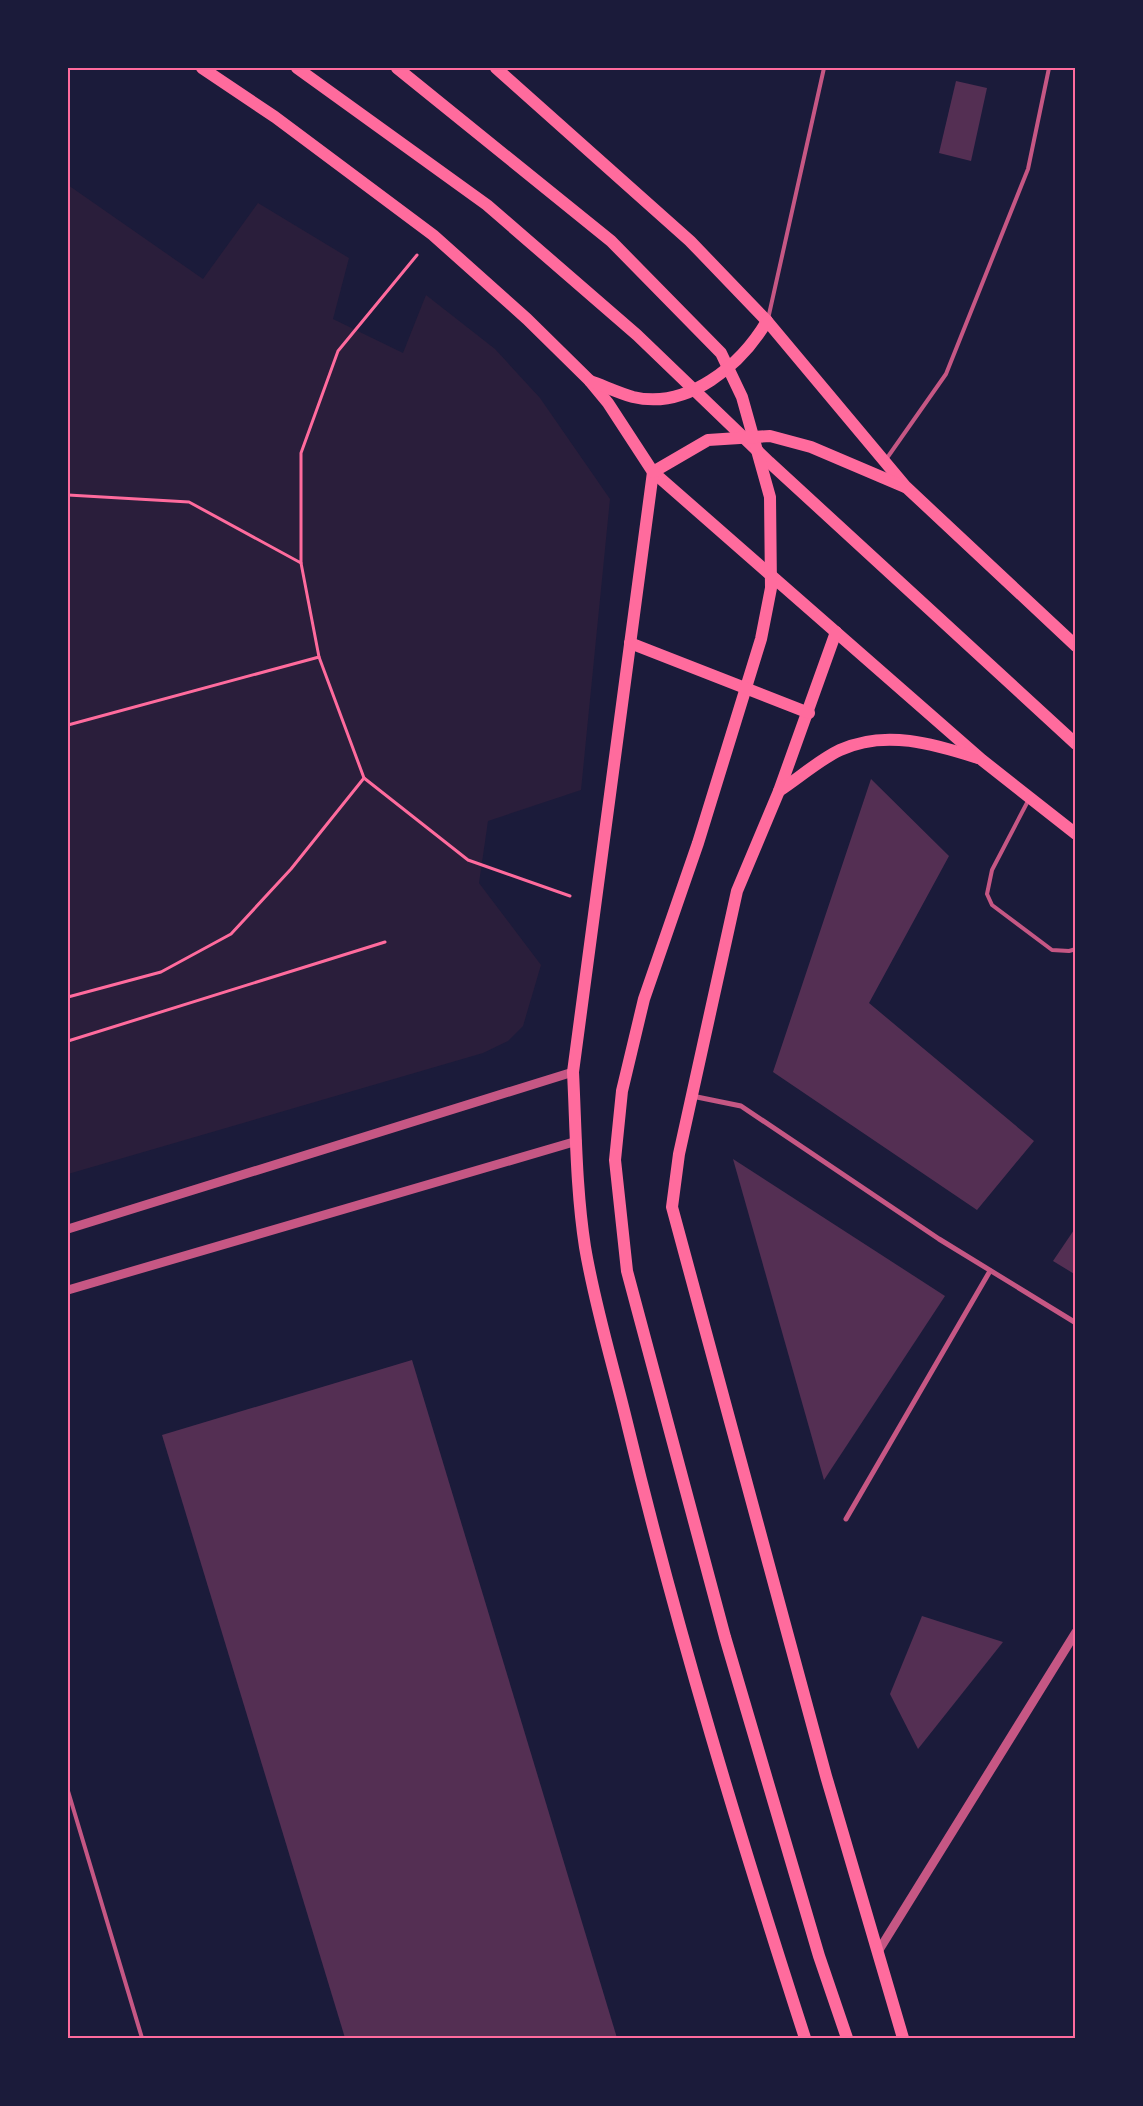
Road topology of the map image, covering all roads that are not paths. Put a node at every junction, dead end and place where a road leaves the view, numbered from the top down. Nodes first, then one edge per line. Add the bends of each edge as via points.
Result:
1 (202, 68) edge
2 (297, 68) edge
3 (397, 68) edge
4 (496, 68) edge
5 (824, 68) edge
6 (1049, 68) edge
7 (767, 321) junction
8 (589, 380) junction
9 (885, 460) junction
10 (654, 472) junction
11 (906, 487) junction
12 (836, 632) junction
13 (630, 643) junction
14 (1076, 646) edge
15 (808, 713) junction
16 (1076, 744) edge
17 (982, 760) junction
18 (779, 791) junction
19 (1030, 797) junction
20 (1076, 834) edge
21 (1076, 949) edge
22 (573, 1072) junction
23 (691, 1096) junction
24 (577, 1141) junction
25 (68, 1229) edge
26 (990, 1270) junction
27 (68, 1290) edge
28 (1076, 1323) edge
29 (846, 1519) dead end
30 (1076, 1632) edge
31 (68, 1790) edge
32 (879, 1950) junction
33 (142, 2038) edge
34 (805, 2038) edge
35 (847, 2038) edge
36 (903, 2038) edge

1 - 8 main road via 276,117 433,235
2 - 16 main road via 487,205 637,335 769,462
3 - 35 main road via 611,241 721,353 742,397 770,497 771,588 761,639 698,843 644,999 622,1091 615,1160 627,1271 725,1637 819,1956
4 - 7 main road via 690,241
5 - 7 lane
6 - 9 lane via 1028,169 946,374
7 - 8 main road via 738,358 712,379 684,395 634,397
7 - 9 main road
8 - 10 main road
9 - 11 main road
10 - 11 main road via 708,440 770,436 811,447
10 - 12 main road
10 - 13 main road
11 - 14 main road
12 - 15 main road
12 - 17 main road
13 - 15 main road
13 - 22 main road
15 - 18 main road
17 - 18 main road via 930,743 878,739 840,750
17 - 19 main road
18 - 23 main road via 737,891
19 - 20 main road
19 - 21 lane via 992,870 987,894 992,905 1052,950
22 - 24 main road
22 - 25 street
23 - 26 street via 741,1106
23 - 32 main road via 678,1154 672,1207 826,1776
24 - 27 street
24 - 34 main road via 576,1178 586,1249 646,1499 738,1832
26 - 28 street
26 - 29 street
30 - 32 street
31 - 33 lane
32 - 36 main road

